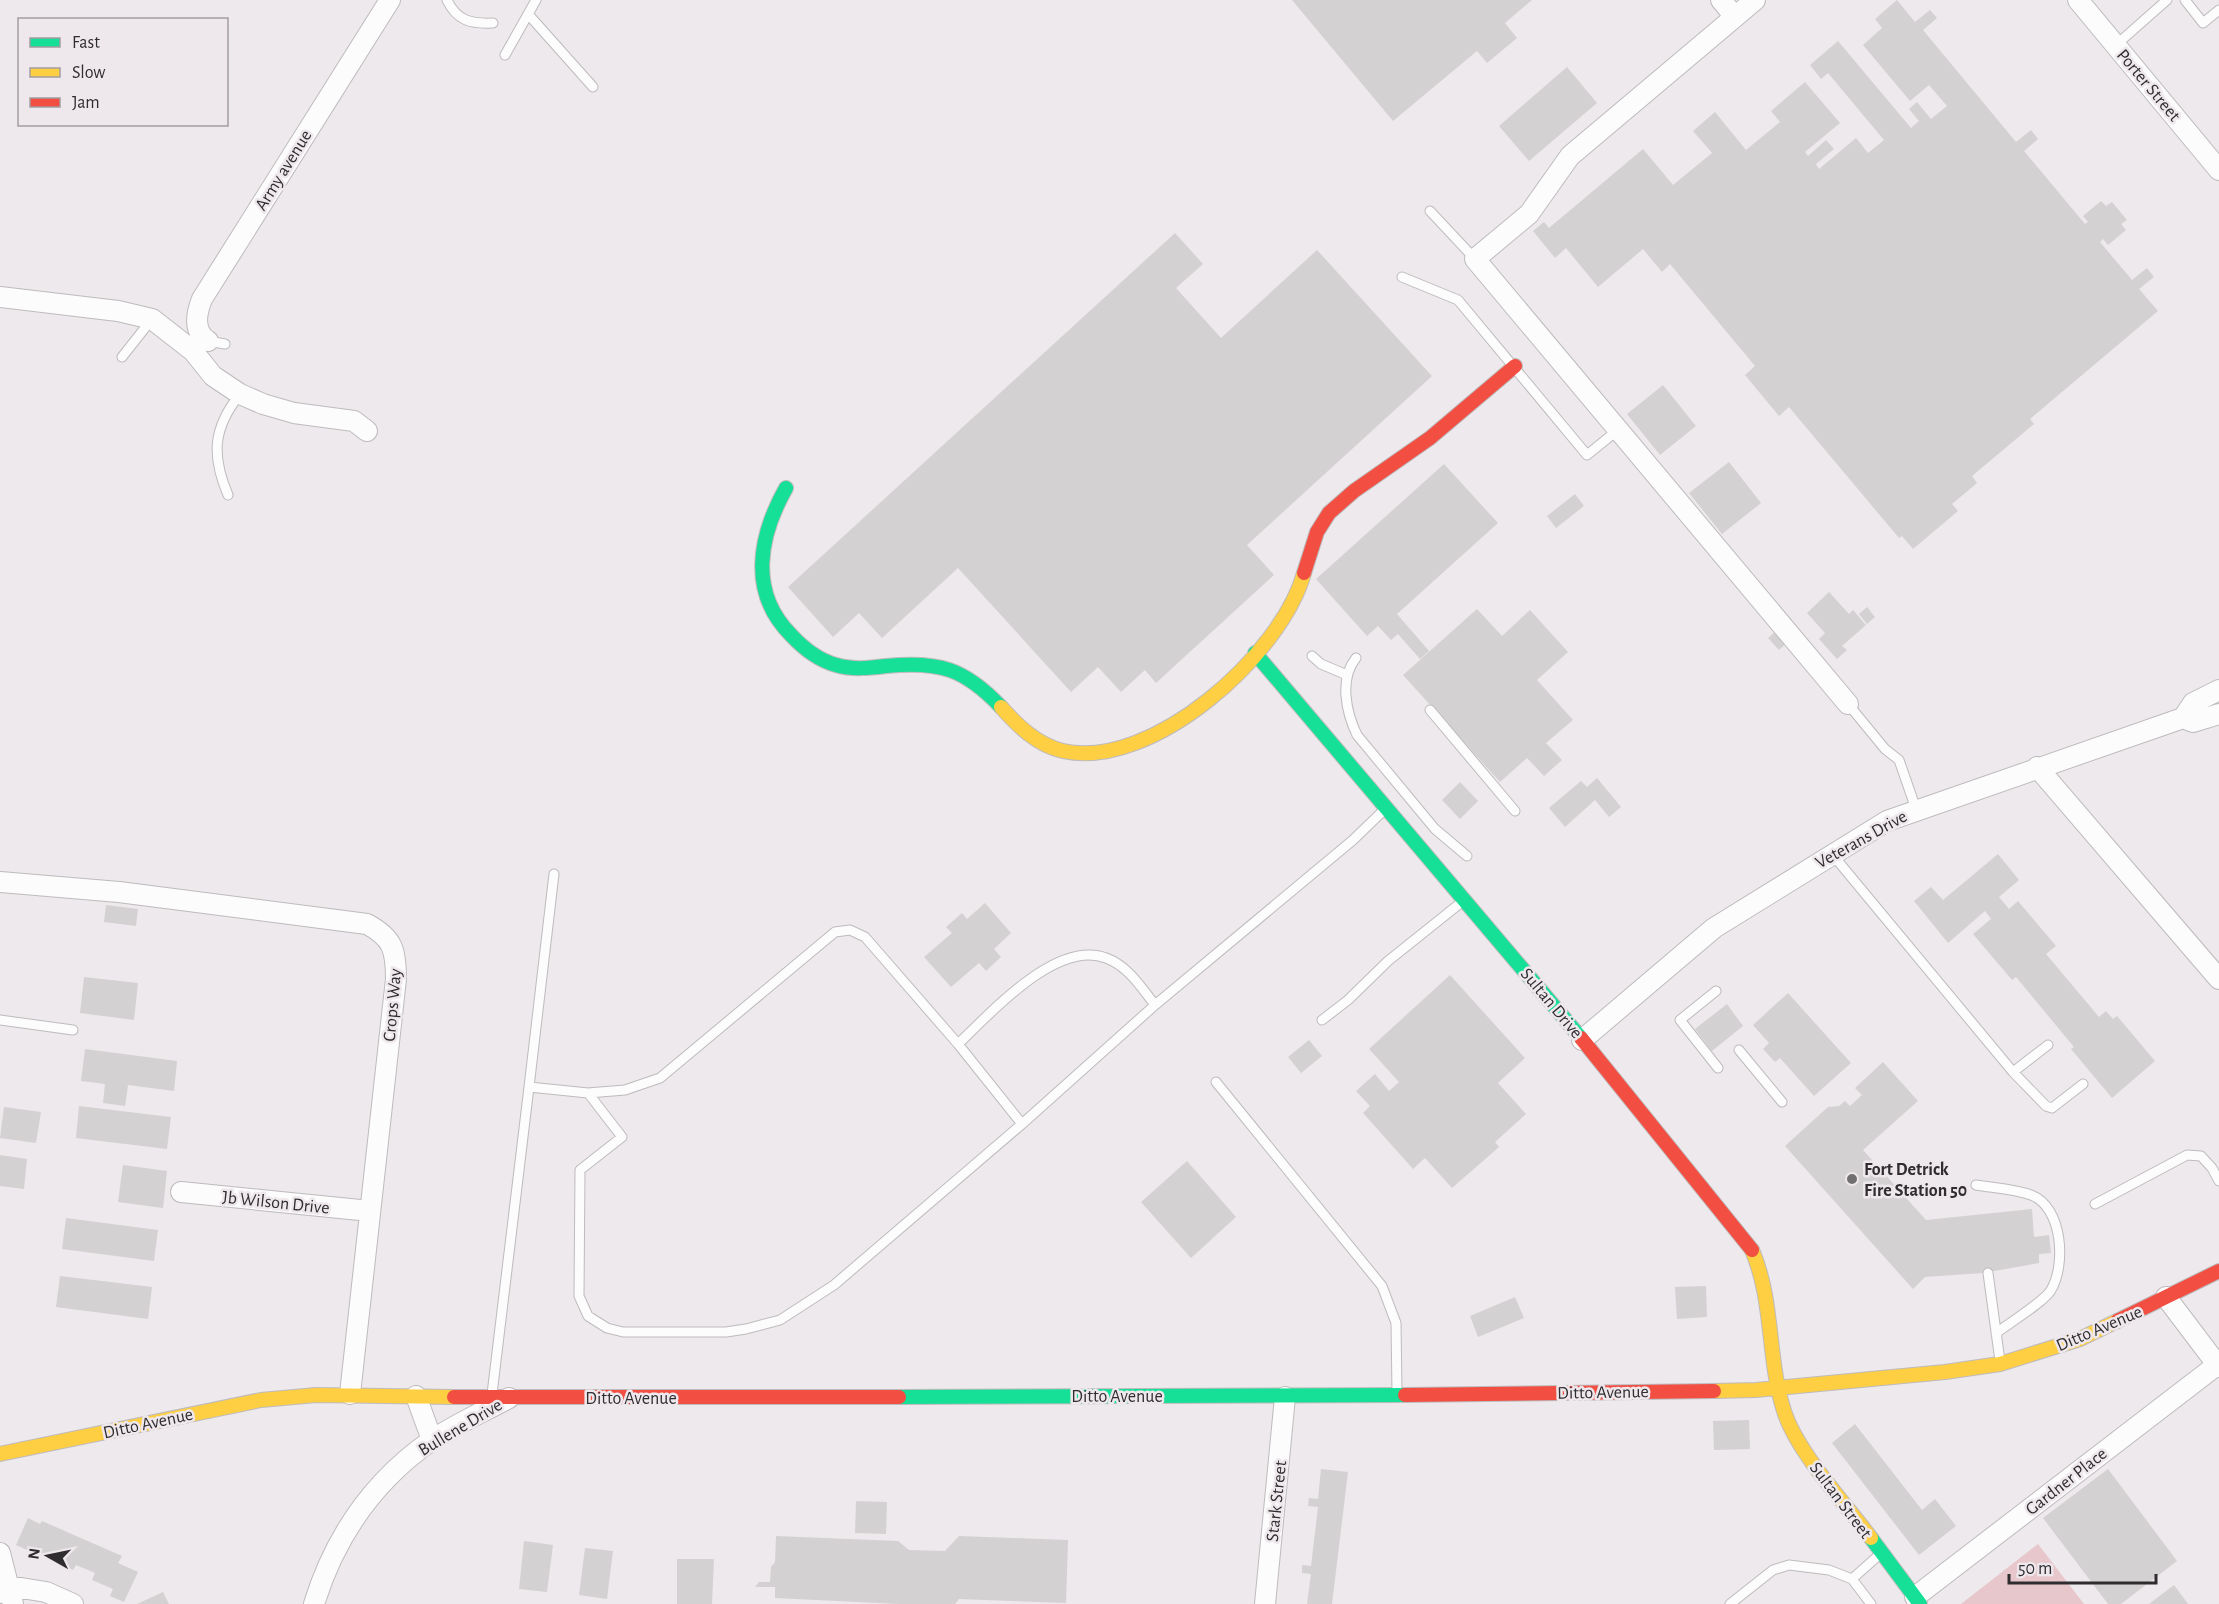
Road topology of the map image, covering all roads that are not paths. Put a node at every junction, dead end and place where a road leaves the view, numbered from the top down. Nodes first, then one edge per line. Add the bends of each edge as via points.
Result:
1 (390, 0) edge
2 (447, 0) edge
3 (536, 0) edge
4 (1721, 0) edge
5 (1755, 0) edge
6 (2078, 0) edge
7 (2168, 0) edge
8 (2185, 0) edge
9 (2219, 10) edge
10 (528, 14) junction
11 (1735, 16) junction
12 (493, 23) dead end
13 (2116, 45) junction
14 (505, 55) dead end
15 (593, 87) dead end
16 (2219, 170) edge
17 (1430, 211) dead end
18 (1475, 259) junction
19 (1402, 277) dead end
20 (0, 297) edge
21 (153, 319) junction
22 (216, 343) dead end
23 (122, 357) dead end
24 (1515, 366) junction
25 (240, 394) junction
26 (1618, 429) junction
27 (367, 431) dead end
28 (786, 488) dead end
29 (228, 495) dead end
30 (1255, 653) junction
31 (1312, 656) dead end
32 (1356, 658) dead end
33 (1347, 675) junction
34 (2219, 690) edge
35 (1848, 704) joint
36 (1430, 710) dead end
37 (2219, 714) edge
38 (2183, 718) junction
39 (2037, 767) junction
40 (1385, 809) junction
41 (1916, 809) junction
42 (1515, 811) dead end
43 (1832, 854) junction
44 (1467, 856) dead end
45 (554, 874) dead end
46 (0, 882) edge
47 (1464, 900) junction
48 (2219, 979) edge
49 (1716, 991) dead end
50 (1155, 1005) junction
51 (0, 1020) edge
52 (1322, 1020) dead end
53 (73, 1030) dead end
54 (1582, 1040) junction
55 (958, 1044) junction
56 (2048, 1044) dead end
57 (1739, 1050) dead end
58 (1718, 1068) dead end
59 (2013, 1072) junction
60 (1216, 1082) dead end
61 (2083, 1084) dead end
62 (529, 1087) junction
63 (588, 1093) junction
64 (1782, 1102) dead end
65 (1022, 1124) junction
66 (2219, 1181) edge
67 (1976, 1185) dead end
68 (182, 1192) dead end
69 (2095, 1204) dead end
70 (370, 1211) junction
71 (2219, 1271) edge
72 (1988, 1273) dead end
73 (2166, 1297) junction
74 (1996, 1333) junction
75 (2000, 1364) junction
76 (2218, 1366) edge
77 (1776, 1388) junction
78 (350, 1394) junction
79 (1397, 1395) junction
80 (416, 1396) junction
81 (1285, 1397) junction
82 (500, 1398) junction
83 (432, 1440) junction
84 (0, 1454) edge
85 (0, 1553) edge
86 (1881, 1553) junction
87 (1852, 1579) junction
88 (7, 1594) edge
89 (1917, 1600) edge
90 (73, 1604) edge
91 (314, 1604) edge
92 (1265, 1604) edge
93 (1730, 1604) edge
94 (1871, 1604) edge

1 - 22 street, Army avenue via 202,299 196,312 198,331 200,337
2 - 12 lane via 458,17 473,24
3 - 10 lane
4 - 11 street
5 - 11 street
6 - 13 street, Porter Street
7 - 13 lane
8 - 9 lane via 2203,22
10 - 14 lane
10 - 15 lane
11 - 18 street via 1570,156 1529,214
13 - 16 street, Porter Street
17 - 18 lane
18 - 26 street
19 - 24 lane via 1458,300
20 - 21 street
21 - 23 lane
21 - 25 street via 193,351 213,376
24 - 26 lane via 1587,455
24 - 30 street via 1328,515 1315,534 1298,595
25 - 27 street via 294,413 354,421
25 - 29 lane via 227,409 216,452 218,472
26 - 35 street
28 - 30 street via 772,508 760,550 766,598 791,637 822,660 842,666 949,668 973,680 1019,729 1064,752 1110,749 1150,737 1213,698
30 - 40 street, Sultan Drive
31 - 33 lane
32 - 33 lane
33 - 44 lane via 1348,708 1357,735 1435,829
34 - 38 street, Veterans Drive via 2193,703
35 - 41 lane via 1899,760
36 - 42 lane
37 - 38 street, Veterans Drive via 2193,722
38 - 39 street, Veterans Drive
39 - 41 street, Veterans Drive
39 - 48 street
40 - 47 street, Sultan Drive
40 - 50 lane
41 - 43 street, Veterans Drive via 1887,820
43 - 54 street, Veterans Drive via 1714,928
43 - 59 lane
45 - 62 lane
46 - 70 street, Crops Way via 118,892 367,924 380,931 392,943 396,979
47 - 52 lane
47 - 54 street, Sultan Drive
49 - 58 lane via 1680,1020
50 - 55 lane via 1130,973 1105,957 1081,954 1060,961 1018,988
50 - 65 lane
51 - 53 lane
54 - 77 street, Sultan Drive via 1749,1244 1761,1265
55 - 63 lane via 865,937 843,930 835,932 660,1078 625,1090
55 - 65 lane
56 - 59 lane
57 - 64 lane
59 - 61 lane via 2052,1108
60 - 79 lane via 1382,1286 1396,1323
62 - 63 lane
62 - 82 lane
63 - 65 lane via 622,1137 580,1170 579,1296 588,1316 622,1332 726,1332 780,1320 834,1284
66 - 69 lane via 2201,1156 2187,1155
67 - 74 lane via 2032,1195 2054,1223 2059,1240 2059,1270 2050,1292
68 - 70 street, Jb Wilson Drive
70 - 78 street, Crops Way
71 - 73 street, Ditto Avenue
72 - 74 lane
73 - 75 street, Ditto Avenue via 2080,1340
73 - 76 street
74 - 75 lane
75 - 77 street, Ditto Avenue
76 - 89 street, Gardner Place
77 - 79 street, Ditto Avenue
77 - 86 street, Sultan Street via 1792,1433
78 - 80 street, Ditto Avenue
78 - 84 street, Ditto Avenue via 261,1400
79 - 81 street, Ditto Avenue
80 - 82 street, Ditto Avenue
80 - 83 street
81 - 82 street, Ditto Avenue
81 - 92 street, Stark Street
82 - 83 street, Bullene Drive
83 - 91 street, Bullene Drive via 363,1503 331,1557
85 - 88 street
86 - 87 lane
86 - 89 street, Sultan Street
87 - 93 lane via 1828,1570 1789,1565 1773,1570
87 - 94 lane
88 - 90 street via 46,1592

